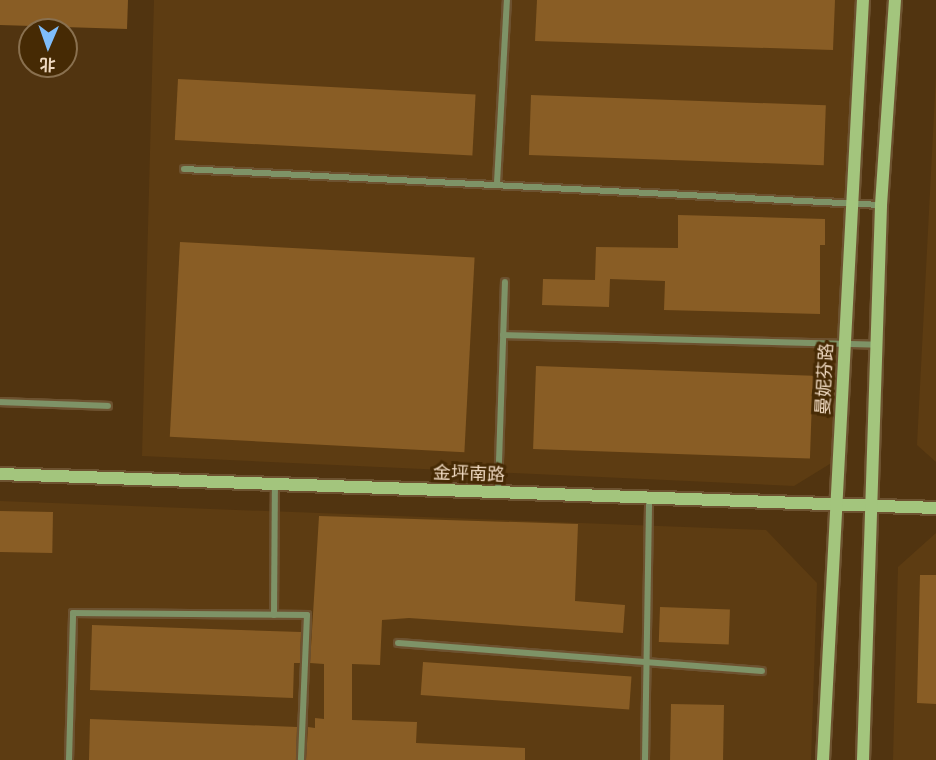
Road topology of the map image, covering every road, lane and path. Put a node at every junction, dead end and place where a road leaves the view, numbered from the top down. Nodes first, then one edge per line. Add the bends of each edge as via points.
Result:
1 (507, 0) edge
2 (863, 0) edge
3 (895, 0) edge
4 (184, 169) dead end
5 (497, 183) junction
6 (852, 203) junction
7 (880, 205) junction
8 (505, 282) dead end
9 (503, 335) junction
10 (845, 344) junction
11 (876, 345) junction
12 (0, 402) edge
13 (108, 406) dead end
14 (0, 474) edge
15 (275, 485) junction
16 (498, 493) junction
17 (649, 498) junction
18 (836, 504) junction
19 (870, 506) junction
20 (936, 508) edge
21 (274, 615) junction
22 (398, 643) dead end
23 (646, 662) junction
24 (762, 671) dead end
25 (69, 760) edge
26 (301, 760) edge
27 (645, 760) edge
28 (823, 760) edge
29 (863, 760) edge

1 - 5 street
2 - 6 main road, 曼妮芬路
3 - 7 main road
4 - 5 street
5 - 6 street
6 - 7 street
6 - 10 main road, 曼妮芬路
7 - 11 main road
8 - 9 street
9 - 10 street
9 - 16 street
10 - 11 street
10 - 18 main road, 曼妮芬路
11 - 19 main road
12 - 13 street
14 - 15 main road, 金坪南路
15 - 16 main road, 金坪南路
15 - 21 street
16 - 17 main road, 金坪南路
17 - 18 main road, 金坪南路
17 - 23 street
18 - 19 main road, 金坪南路
18 - 28 main road, 曼妮芬路
19 - 20 main road, 金坪南路
19 - 29 main road
21 - 25 street via 73,613
21 - 26 street via 307,615
22 - 23 street
23 - 24 street
23 - 27 street

